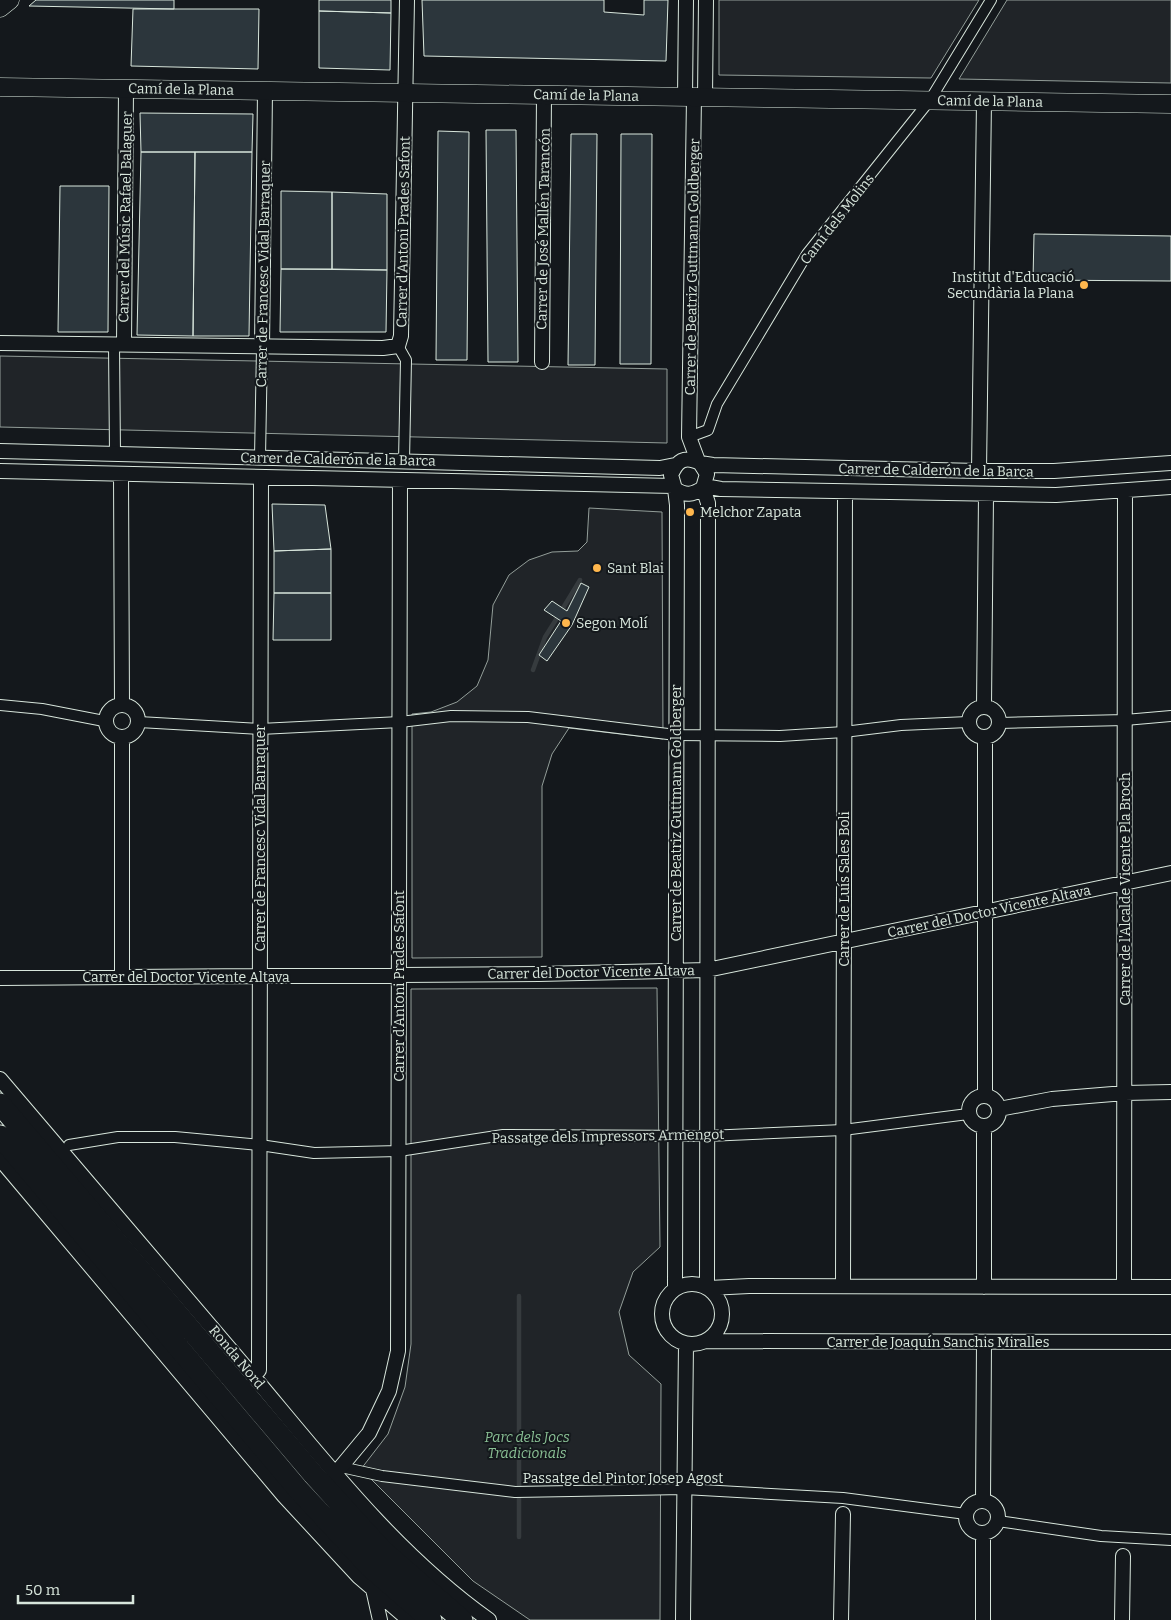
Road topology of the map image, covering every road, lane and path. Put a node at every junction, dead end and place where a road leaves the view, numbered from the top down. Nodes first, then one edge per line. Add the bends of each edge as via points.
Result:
1 (10, 0) edge
2 (407, 0) edge
3 (686, 0) edge
4 (706, 0) edge
5 (991, 0) edge
6 (0, 8) edge
7 (0, 87) edge
8 (126, 89) junction
9 (265, 91) junction
10 (405, 93) junction
11 (544, 95) junction
12 (695, 97) junction
13 (930, 100) junction
14 (984, 101) junction
15 (1171, 104) edge
16 (0, 343) edge
17 (119, 345) junction
18 (398, 346) junction
19 (262, 347) junction
20 (542, 362) dead end
21 (689, 437) junction
22 (0, 451) edge
23 (114, 454) junction
24 (260, 457) junction
25 (404, 461) junction
26 (699, 462) junction
27 (677, 463) junction
28 (1171, 463) edge
29 (0, 471) edge
30 (979, 471) junction
31 (121, 474) junction
32 (261, 477) junction
33 (400, 480) junction
34 (674, 487) junction
35 (704, 487) junction
36 (1171, 487) edge
37 (1126, 490) junction
38 (845, 492) junction
39 (986, 495) junction
40 (122, 704) junction
41 (0, 705) edge
42 (984, 706) junction
43 (1171, 716) edge
44 (1125, 720) junction
45 (104, 721) junction
46 (139, 722) junction
47 (400, 722) junction
48 (968, 722) junction
49 (1000, 723) junction
50 (260, 729) junction
51 (844, 732) junction
52 (676, 735) junction
53 (708, 735) junction
54 (122, 738) junction
55 (985, 738) junction
56 (1171, 873) edge
57 (1125, 882) junction
58 (985, 912) junction
59 (844, 942) junction
60 (707, 970) junction
61 (676, 972) junction
62 (399, 975) junction
63 (259, 976) junction
64 (122, 977) junction
65 (0, 978) edge
66 (0, 1079) edge
67 (1171, 1092) edge
68 (1125, 1093) junction
69 (984, 1096) junction
70 (0, 1104) edge
71 (999, 1109) junction
72 (968, 1114) junction
73 (984, 1127) junction
74 (843, 1130) junction
75 (0, 1136) edge
76 (675, 1136) junction
77 (707, 1136) junction
78 (69, 1144) dead end
79 (260, 1144) junction
80 (399, 1150) junction
81 (0, 1159) edge
82 (843, 1286) junction
83 (708, 1287) junction
84 (984, 1287) junction
85 (1124, 1287) junction
86 (1171, 1287) edge
87 (675, 1288) junction
88 (706, 1341) junction
89 (984, 1342) junction
90 (1171, 1342) edge
91 (686, 1344) junction
92 (253, 1377) junction
93 (338, 1471) junction
94 (684, 1489) junction
95 (843, 1498) junction
96 (983, 1500) junction
97 (843, 1514) joint
98 (966, 1514) junction
99 (998, 1521) junction
100 (983, 1533) junction
101 (1123, 1537) junction
102 (1171, 1540) edge
103 (1123, 1556) joint
104 (373, 1589) junction
105 (380, 1620) edge
106 (409, 1620) edge
107 (431, 1620) edge
108 (462, 1620) edge
109 (489, 1620) edge
110 (683, 1620) edge
111 (841, 1620) edge
112 (983, 1620) edge
113 (1122, 1620) edge

1 - 6 street
2 - 10 street, Carrer d'Antoni Prades Safont
3 - 12 street, Carrer de Beatriz Guttmann Goldberger
4 - 12 street, Carrer de Beatriz Guttmann Goldberger
5 - 13 street, Camí dels Molins
7 - 8 street, Camí de la Plana
8 - 9 street, Camí de la Plana
8 - 17 street, Carrer del Músic Rafael Balaguer
9 - 10 street, Camí de la Plana
9 - 19 street, Carrer de Francesc Vidal Barraquer
10 - 11 street, Camí de la Plana
10 - 18 street, Carrer d'Antoni Prades Safont via 402,336
11 - 12 street, Camí de la Plana
11 - 20 street, Carrer de José Mallén Tarancón
12 - 13 street, Camí de la Plana
12 - 21 street, Carrer de Beatriz Guttmann Goldberger
13 - 14 street, Camí de la Plana
13 - 21 street, Camí dels Molins via 807,254 717,404 708,430
14 - 15 street, Camí de la Plana
14 - 30 street
16 - 17 street
17 - 19 street
17 - 23 street, Carrer del Músic Rafael Balaguer
18 - 19 street
18 - 25 street, Carrer d'Antoni Prades Safont via 406,360
19 - 24 street, Carrer de Francesc Vidal Barraquer
21 - 26 street, Carrer de Beatriz Guttmann Goldberger
21 - 27 street, Carrer de Beatriz Guttmann Goldberger
22 - 23 street, Carrer de Calderón de la Barca
23 - 24 street, Carrer de Calderón de la Barca
24 - 25 street, Carrer de Calderón de la Barca
25 - 27 street, Carrer de Calderón de la Barca via 660,468
26 - 27 street via 689,459
26 - 30 street, Carrer de Calderón de la Barca via 713,465
26 - 35 street via 707,474
27 - 34 street via 670,476
28 - 30 street, Carrer de Calderón de la Barca via 1054,472
29 - 31 street, Carrer de Calderón de la Barca
31 - 32 street, Carrer de Calderón de la Barca
31 - 40 street
32 - 33 street, Carrer de Calderón de la Barca
32 - 50 street, Carrer de Francesc Vidal Barraquer
33 - 34 street, Carrer de Calderón de la Barca
33 - 47 street, Carrer d'Antoni Prades Safont
34 - 35 street via 684,494 694,494
34 - 52 street, Carrer de Beatriz Guttmann Goldberger via 677,504
35 - 38 street, Carrer de Calderón de la Barca
35 - 53 street via 708,503
36 - 37 street, Carrer de Calderón de la Barca
37 - 39 street, Carrer de Calderón de la Barca
37 - 44 street, Carrer de l'Alcalde Vicente Pla Broch
38 - 39 street, Carrer de Calderón de la Barca
38 - 51 street, Carrer de Luís Sales Boli
39 - 42 street
40 - 45 street via 109,709
40 - 46 street via 135,710
41 - 45 street
42 - 48 street via 972,712
42 - 49 street via 997,712
43 - 44 street
44 - 49 street
44 - 57 street, Carrer de l'Alcalde Vicente Pla Broch
45 - 54 street via 108,732
46 - 50 street
46 - 54 street via 134,733
47 - 50 street
47 - 52 street via 452,716 528,717
47 - 62 street, Carrer d'Antoni Prades Safont
48 - 51 street
48 - 55 street via 974,734
49 - 55 street via 995,735
50 - 63 street, Carrer de Francesc Vidal Barraquer
51 - 53 street via 780,736
51 - 59 street, Carrer de Luís Sales Boli
52 - 53 street
52 - 61 street, Carrer de Beatriz Guttmann Goldberger
53 - 60 street
54 - 64 street
55 - 58 street
56 - 57 street, Carrer del Doctor Vicente Altava
57 - 58 street, Carrer del Doctor Vicente Altava
57 - 68 street, Carrer de l'Alcalde Vicente Pla Broch
58 - 59 street, Carrer del Doctor Vicente Altava
58 - 69 street
59 - 60 street, Carrer del Doctor Vicente Altava
59 - 74 street, Carrer de Luís Sales Boli
60 - 61 street, Carrer del Doctor Vicente Altava
60 - 77 street
61 - 62 street, Carrer del Doctor Vicente Altava
61 - 76 street, Carrer de Beatriz Guttmann Goldberger
62 - 63 street, Carrer del Doctor Vicente Altava
62 - 80 street, Carrer d'Antoni Prades Safont
63 - 64 street, Carrer del Doctor Vicente Altava
63 - 79 street, Carrer de Francesc Vidal Barraquer
64 - 65 street, Carrer del Doctor Vicente Altava
66 - 92 street, Ronda Nord
67 - 68 street
68 - 71 street via 1052,1099
68 - 85 street, Carrer de l'Alcalde Vicente Pla Broch
69 - 71 street via 994,1100
69 - 72 street via 972,1101
70 - 108 main road, Ronda Nord via 313,1474 383,1551
71 - 73 street via 996,1122
72 - 73 street via 973,1123
72 - 74 street, Passatge dels Impressors Armengot
73 - 84 street
74 - 77 street, Passatge dels Impressors Armengot
74 - 82 street, Carrer de Luís Sales Boli
75 - 107 main road via 297,1488 369,1566
76 - 77 street, Passatge dels Impressors Armengot
76 - 80 street, Passatge dels Impressors Armengot via 503,1135
76 - 87 street, Carrer de Beatriz Guttmann Goldberger
77 - 83 street
78 - 79 street, Passatge dels Impressors Armengot via 118,1137 175,1137
79 - 80 street, Passatge dels Impressors Armengot via 314,1153
79 - 92 street, Carrer de Francesc Vidal Barraquer via 259,1370
80 - 93 street, Carrer d'Antoni Prades Safont via 398,1351 389,1391 369,1433
81 - 104 street via 284,1496
82 - 83 street
82 - 84 street
83 - 87 street via 691,1283
83 - 88 street via 722,1305 720,1326
84 - 85 street
85 - 86 street
87 - 91 street via 664,1302 662,1320 670,1335
88 - 89 street, Carrer de Joaquín Sanchis Miralles
88 - 91 street
89 - 90 street, Carrer de Joaquín Sanchis Miralles
89 - 96 street
91 - 94 street
92 - 93 street, Ronda Nord
93 - 94 street, Passatge del Pintor Josep Agost via 519,1492
93 - 109 street, Ronda Nord via 394,1540
94 - 95 street, Passatge del Pintor Josep Agost
94 - 110 street
95 - 97 street
95 - 98 street, Passatge del Pintor Josep Agost
96 - 98 street via 972,1504
96 - 99 street via 996,1507
97 - 111 street
98 - 100 street via 970,1528
99 - 100 street via 992,1530
99 - 101 street
100 - 112 street
101 - 102 street
101 - 103 street
103 - 113 street
104 - 105 street
104 - 106 street

